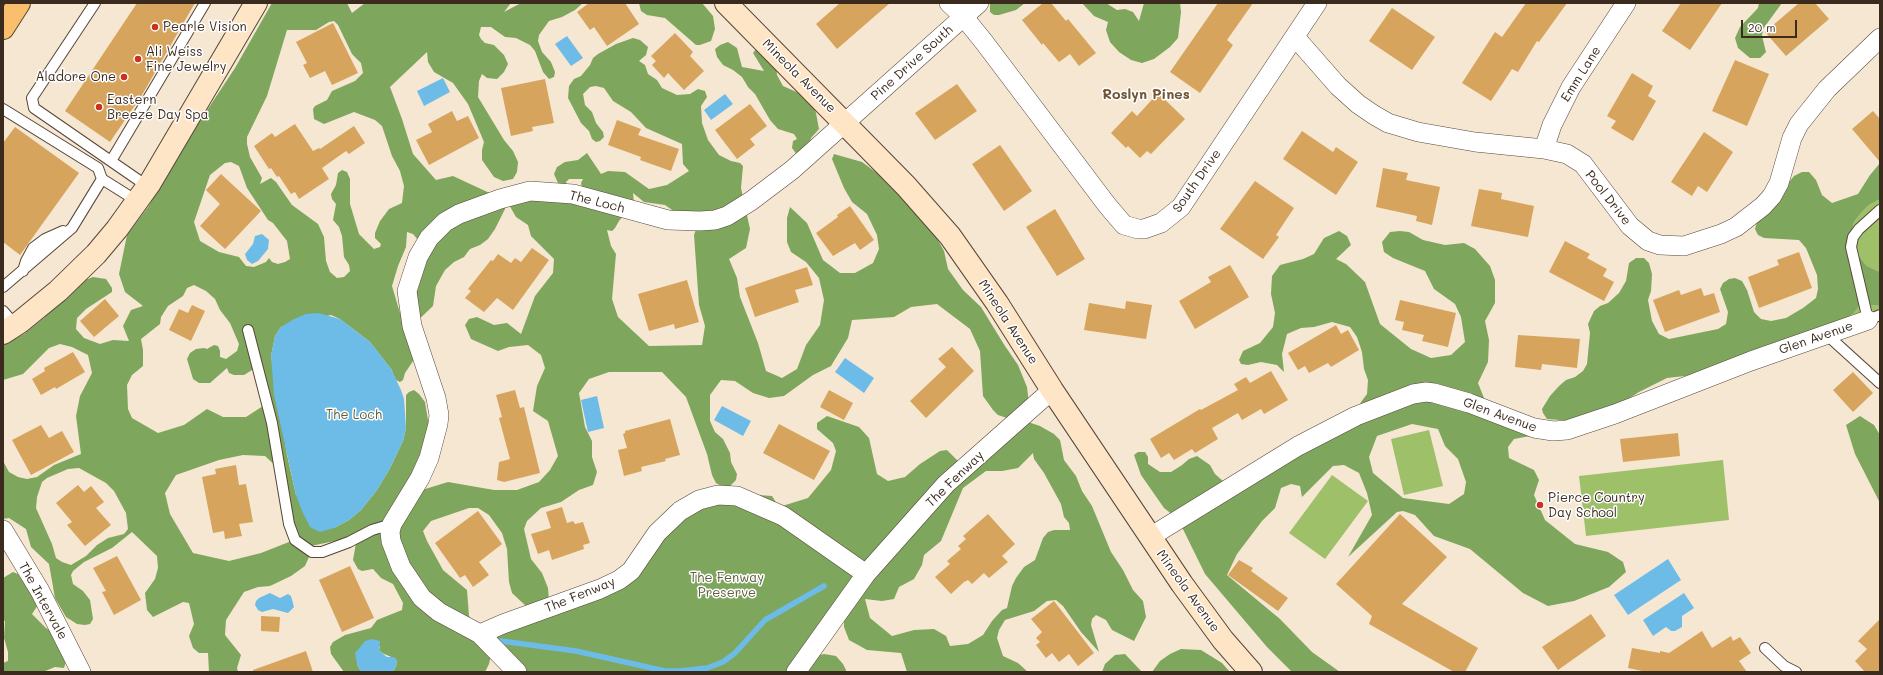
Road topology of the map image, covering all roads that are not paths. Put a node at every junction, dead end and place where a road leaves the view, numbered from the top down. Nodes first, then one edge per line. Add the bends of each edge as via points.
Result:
1 (19, 3) edge
2 (206, 3) edge
3 (256, 3) edge
4 (726, 3) edge
5 (949, 3) edge
6 (979, 3) edge
7 (1317, 3) edge
8 (1626, 3) edge
9 (93, 4) edge
10 (963, 16) junction
11 (3, 28) edge
12 (1295, 37) junction
13 (1880, 38) edge
14 (3, 108) edge
15 (845, 123) junction
16 (1544, 149) junction
17 (111, 161) junction
18 (102, 179) junction
19 (142, 193) junction
20 (1880, 210) edge
21 (3, 287) edge
22 (1874, 317) edge
23 (7, 323) edge
24 (248, 330) dead end
25 (1826, 334) junction
26 (1880, 384) edge
27 (1052, 390) junction
28 (392, 524) junction
29 (3, 530) edge
30 (1150, 537) junction
31 (866, 574) junction
32 (480, 634) junction
33 (1765, 648) dead end
34 (81, 672) edge
35 (517, 672) edge
36 (796, 672) edge
37 (1251, 672) edge
38 (1796, 672) edge

1 - 11 main road
2 - 17 lane
3 - 19 main road
4 - 15 main road, Mineola Avenue
5 - 10 street, South Drive
6 - 10 street, Pine Drive South
7 - 12 street, South Drive
8 - 16 street, Emm Lane via 1571,87 1552,125
9 - 17 lane via 32,98 34,108
10 - 12 street, South Drive via 1107,205 1124,225 1138,229 1161,223 1181,207
10 - 15 street, Pine Drive South
12 - 16 street, Pool Drive via 1338,86 1358,104 1388,123 1418,132
13 - 16 street, Pool Drive via 1828,89 1800,124 1792,138 1779,183 1772,196 1736,227 1706,239 1684,246 1660,245 1648,241 1630,226 1583,164 1567,154
14 - 18 lane via 98,168
15 - 27 main road, Mineola Avenue via 950,236 997,303
15 - 28 street, The Loch via 768,189 738,210 715,220 668,220 573,194 536,191 516,194 465,212 437,230 418,257 407,292 412,326 436,398 438,424 429,458 420,478
17 - 19 lane
18 - 19 lane
18 - 21 lane via 72,228
19 - 23 main road via 96,254 58,291
20 - 22 lane via 1859,229 1853,237 1851,247
22 - 25 street, Glen Avenue
24 - 28 lane via 272,423 289,524 295,540 312,552 322,552
25 - 26 lane
25 - 30 street, Glen Avenue via 1567,430 1534,428 1469,403 1434,393 1413,394 1356,416 1298,446
27 - 30 main road, Mineola Avenue
27 - 31 street, The Fenway via 946,484
28 - 32 street via 392,544 422,598 439,612
29 - 34 street, The Intervale via 40,591
30 - 37 main road, Mineola Avenue via 1196,604
31 - 32 street, The Fenway via 783,516 737,496 718,495 699,500 680,511 657,533 631,571 619,580
31 - 36 street, The Fenway
32 - 35 street
33 - 38 lane via 1784,666

